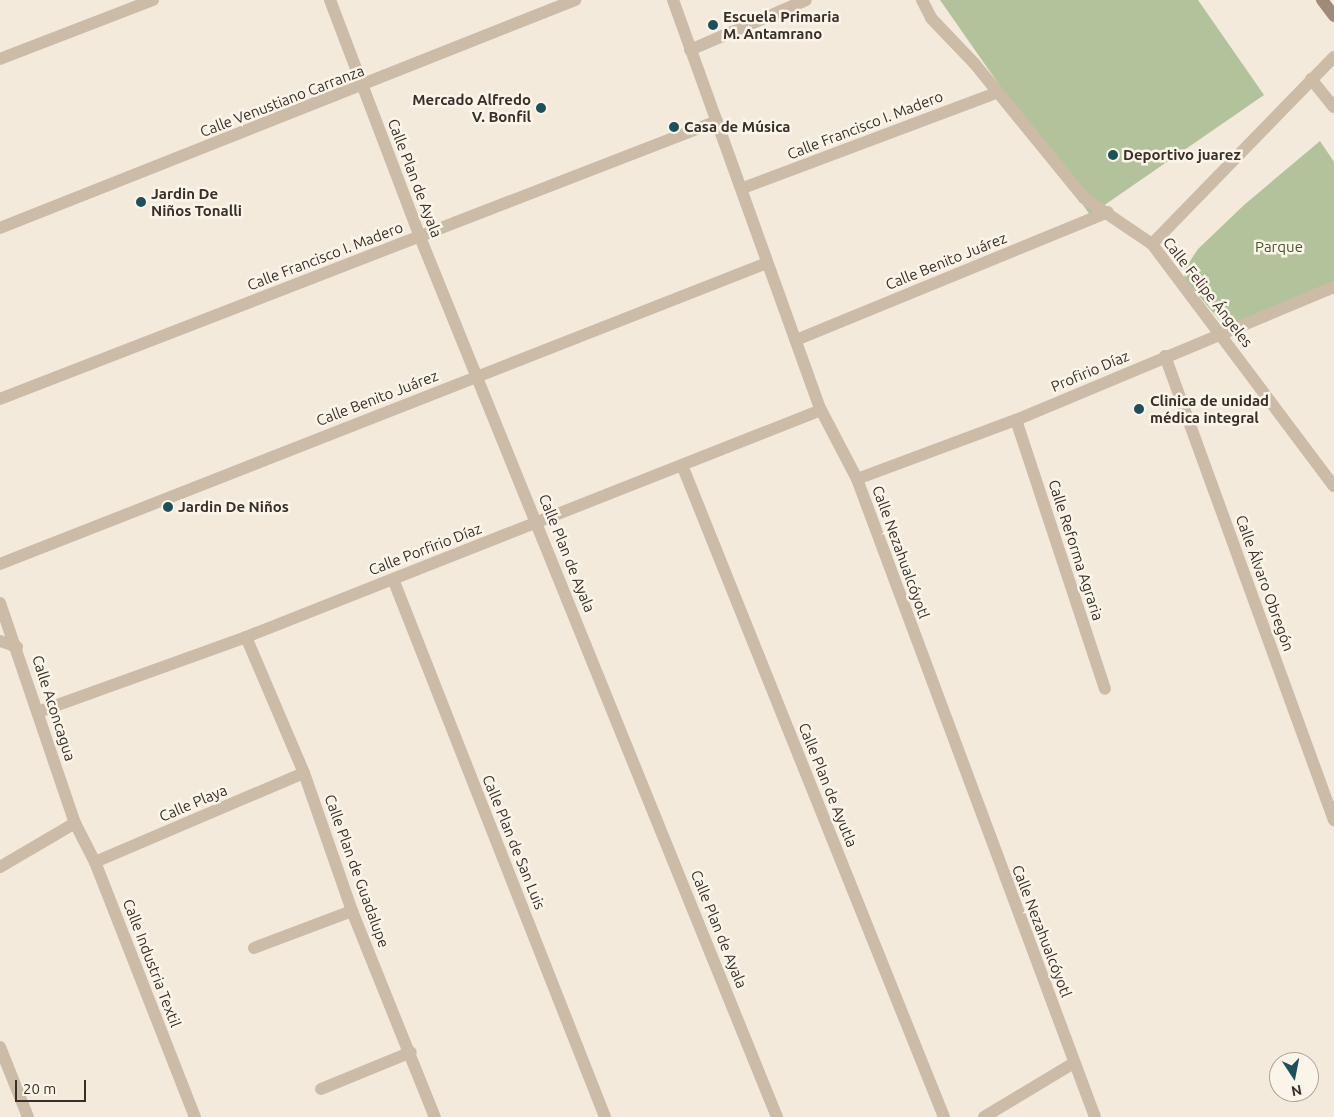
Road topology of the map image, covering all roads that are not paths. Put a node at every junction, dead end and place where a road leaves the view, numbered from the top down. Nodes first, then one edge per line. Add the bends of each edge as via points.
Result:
1 (153, 0) edge
2 (330, 0) edge
3 (575, 0) edge
4 (673, 0) edge
5 (806, 0) edge
6 (922, 0) edge
7 (1322, 0) edge
8 (1334, 16) edge
9 (690, 50) junction
10 (1334, 57) edge
11 (0, 59) edge
12 (1311, 79) junction
13 (362, 87) junction
14 (998, 92) junction
15 (1334, 106) edge
16 (717, 121) junction
17 (743, 188) junction
18 (1108, 212) junction
19 (0, 228) edge
20 (420, 238) junction
21 (1152, 244) junction
22 (767, 263) junction
23 (1334, 287) edge
24 (1220, 333) junction
25 (796, 340) junction
26 (1165, 356) junction
27 (479, 376) junction
28 (0, 398) edge
29 (821, 410) junction
30 (1016, 420) junction
31 (682, 465) junction
32 (857, 479) junction
33 (1334, 486) edge
34 (537, 523) junction
35 (0, 564) edge
36 (393, 580) junction
37 (0, 604) edge
38 (246, 637) junction
39 (0, 641) edge
40 (16, 647) junction
41 (1105, 689) dead end
42 (38, 712) junction
43 (304, 773) junction
44 (1334, 820) edge
45 (75, 823) junction
46 (95, 862) junction
47 (0, 866) edge
48 (352, 911) junction
49 (254, 948) dead end
50 (0, 1047) edge
51 (411, 1052) junction
52 (1074, 1062) junction
53 (320, 1089) dead end
54 (28, 1117) edge
55 (194, 1117) edge
56 (435, 1117) edge
57 (605, 1117) edge
58 (777, 1117) edge
59 (944, 1117) edge
60 (984, 1117) edge
61 (1095, 1117) edge

1 - 11 street
2 - 13 street, Calle Plan de Ayala
3 - 13 street, Calle Venustiano Carranza
4 - 9 street, Calle Nezahualcóyotl
5 - 9 street
6 - 14 street, Calle Felipe Ángeles via 931,18
7 - 8 main road
9 - 16 street, Calle Nezahualcóyotl
10 - 12 street
12 - 15 street
12 - 21 street
13 - 19 street, Calle Venustiano Carranza
13 - 20 street, Calle Plan de Ayala
14 - 17 street, Calle Francisco I. Madero
14 - 18 street, Calle Felipe Ángeles via 1084,198
16 - 17 street, Calle Nezahualcóyotl
16 - 20 street, Calle Francisco I. Madero
17 - 22 street, Calle Nezahualcóyotl
18 - 21 street, Calle Felipe Ángeles
18 - 25 street, Calle Benito Juárez
20 - 27 street, Calle Plan de Ayala
20 - 28 street, Calle Francisco I. Madero
21 - 24 street, Calle Felipe Ángeles
22 - 25 street, Calle Nezahualcóyotl
22 - 27 street, Calle Benito Juárez
23 - 24 street, Profirio Díaz
24 - 26 street, Profirio Díaz
24 - 33 street, Calle Felipe Ángeles
25 - 29 street, Calle Nezahualcóyotl
26 - 30 street, Profirio Díaz
26 - 44 street, Calle Álvaro Obregón
27 - 34 street, Calle Plan de Ayala
27 - 35 street, Calle Benito Juárez
29 - 31 street, Calle Porfirio Díaz
29 - 32 street, Calle Nezahualcóyotl
30 - 32 street, Profirio Díaz
30 - 41 street, Calle Reforma Agraria
31 - 34 street, Calle Porfirio Díaz
31 - 59 street, Calle Plan de Ayutla
32 - 52 street, Calle Nezahualcóyotl
34 - 36 street, Calle Porfirio Díaz
34 - 58 street, Calle Plan de Ayala
36 - 38 street, Calle Porfirio Díaz
36 - 57 street, Calle Plan de San Luis
37 - 40 street, Calle Aconcagua
38 - 42 street, Calle Porfirio Díaz
38 - 43 street, Calle Plan de Guadalupe
39 - 40 street
40 - 42 street, Calle Aconcagua
42 - 45 street, Calle Aconcagua
43 - 46 street, Calle Playa
43 - 48 street, Calle Plan de Guadalupe
45 - 46 street, Calle Industria Textil
45 - 47 street
46 - 55 street, Calle Industria Textil
48 - 49 street
48 - 51 street, Calle Plan de Guadalupe
50 - 54 street
51 - 53 street
51 - 56 street, Calle Plan de Guadalupe
52 - 60 street
52 - 61 street, Calle Nezahualcóyotl

